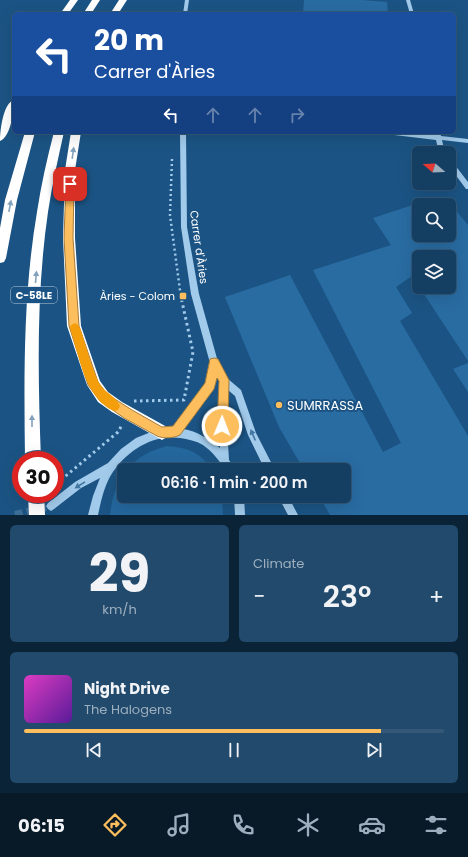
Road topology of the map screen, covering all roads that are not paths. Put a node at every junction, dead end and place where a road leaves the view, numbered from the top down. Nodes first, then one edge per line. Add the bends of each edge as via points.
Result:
1 (66, 0) edge
2 (74, 0) edge
3 (96, 0) edge
4 (117, 0) edge
5 (123, 0) edge
6 (187, 0) edge
7 (408, 0) edge
8 (62, 12) edge
9 (65, 12) edge
10 (88, 12) edge
11 (110, 12) edge
12 (115, 12) edge
13 (185, 12) edge
14 (411, 12) edge
15 (12, 108) edge
16 (29, 134) edge
17 (58, 134) edge
18 (76, 134) edge
19 (183, 134) edge
20 (420, 134) edge
21 (437, 135) edge
22 (0, 137) edge
23 (468, 141) edge
24 (440, 146) edge
25 (456, 171) edge
26 (468, 187) edge
27 (0, 258) edge
28 (214, 363) junction
29 (224, 380) junction
30 (176, 431) junction
31 (162, 432) junction
32 (33, 451) edge
33 (225, 459) junction
34 (227, 463) edge
35 (266, 463) edge
36 (110, 467) junction
37 (64, 496) edge
38 (36, 503) edge
39 (239, 503) edge
40 (287, 503) edge
41 (37, 515) edge
42 (93, 515) edge
43 (240, 515) edge
44 (293, 515) edge

1 - 8 highway
2 - 9 highway
3 - 10 highway
4 - 11 highway
5 - 12 highway
6 - 13 street
7 - 14 street
15 - 22 highway
27 -> 16 highway via 11,200
32 -> 17 highway, C-58LE via 32,313 40,223
31 -> 18 highway via 103,397 94,385 74,326 69,238 70,170
19 - 28 street, Carrer d'Àries via 184,227 195,294
20 - 21 street
21 - 23 street
21 - 24 street
25 - 26 street
28 - 29 street, Carrer d'Àries
28 - 30 street, Carrer d'Àries via 210,385
29 - 33 street via 222,426
35 -> 29 street, Carrer d'Àries via 252,435 238,393
30 - 31 street
30 - 33 street via 195,435 206,441
31 - 36 street via 134,444
33 - 34 street
36 -> 37 street
36 - 42 street via 99,490
38 - 41 highway
39 - 43 street
40 - 44 street

